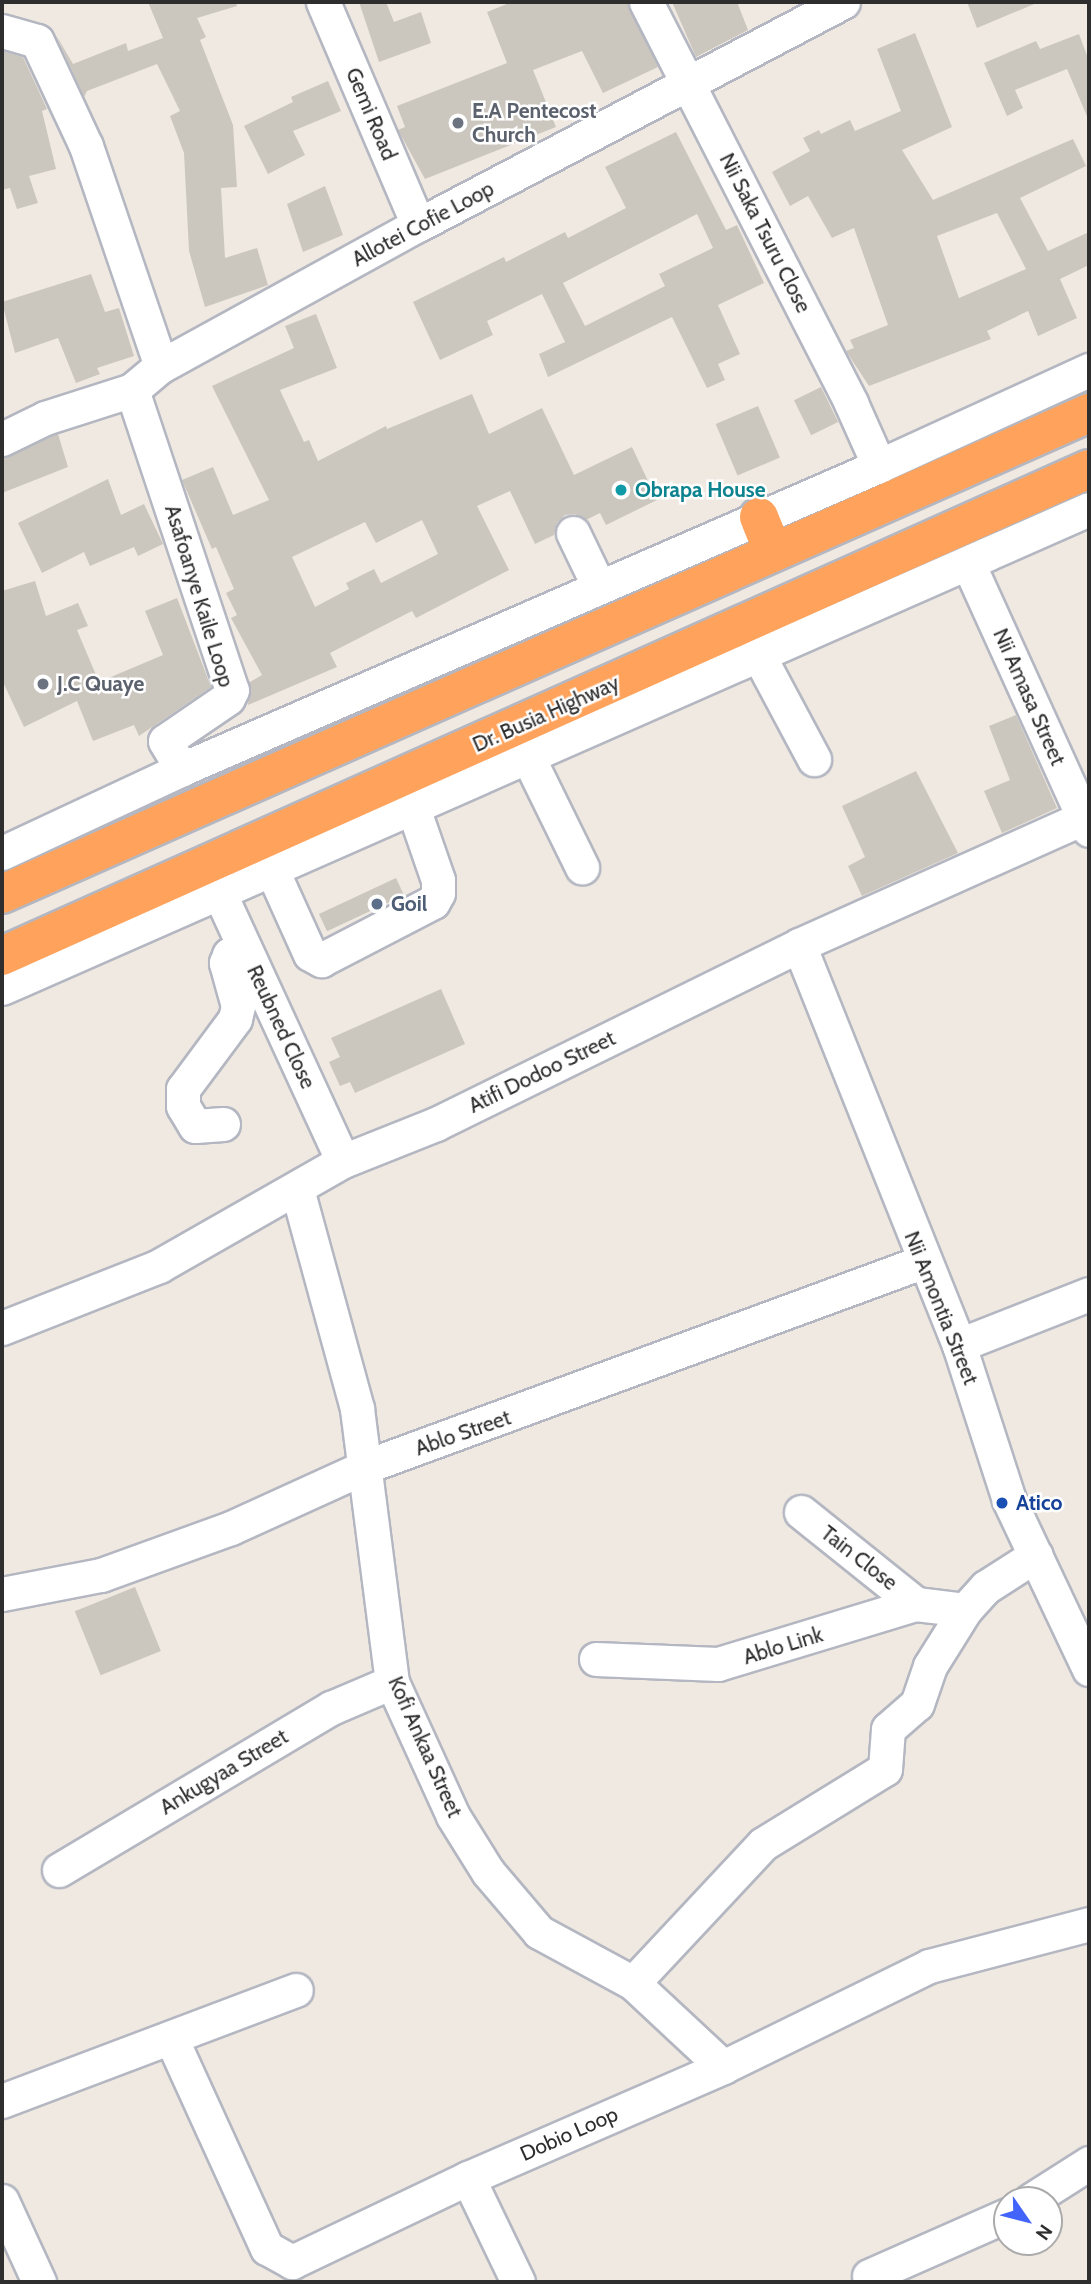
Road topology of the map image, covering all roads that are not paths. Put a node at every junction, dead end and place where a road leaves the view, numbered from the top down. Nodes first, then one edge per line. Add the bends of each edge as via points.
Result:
1 (323, 2) edge
2 (646, 2) edge
3 (844, 2) edge
4 (2, 31) edge
5 (689, 85) junction
6 (418, 225) junction
7 (161, 366) junction
8 (1089, 370) edge
9 (132, 390) junction
10 (1089, 413) edge
11 (2, 439) edge
12 (879, 466) junction
13 (1089, 469) edge
14 (1089, 509) edge
15 (759, 517) junction
16 (572, 533) dead end
17 (773, 552) junction
18 (968, 563) junction
19 (599, 587) junction
20 (759, 656) junction
21 (528, 757) junction
22 (814, 759) dead end
23 (182, 769) junction
24 (413, 808) junction
25 (1087, 821) edge
26 (2, 853) edge
27 (582, 867) dead end
28 (272, 870) junction
29 (219, 892) junction
30 (2, 894) edge
31 (799, 945) junction
32 (244, 946) junction
33 (2, 956) edge
34 (2, 988) edge
35 (223, 1124) dead end
36 (343, 1161) junction
37 (297, 1189) junction
38 (922, 1262) junction
39 (1089, 1294) edge
40 (2, 1328) edge
41 (959, 1345) junction
42 (367, 1466) junction
43 (801, 1512) dead end
44 (1035, 1555) junction
45 (2, 1594) edge
46 (916, 1604) junction
47 (965, 1610) junction
48 (596, 1659) dead end
49 (1089, 1669) edge
50 (392, 1682) junction
51 (59, 1870) dead end
52 (1089, 1924) edge
53 (633, 1983) junction
54 (296, 1990) dead end
55 (172, 2040) junction
56 (723, 2067) junction
57 (2, 2101) edge
58 (1089, 2163) edge
59 (468, 2178) junction
60 (1053, 2186) edge
61 (2, 2201) edge
62 (993, 2221) edge
63 (869, 2276) dead end
64 (39, 2282) edge
65 (518, 2282) edge

1 - 6 street, Gemi Road
2 - 5 street, Nii Saka Tsuru Close
3 - 5 street, Allotei Cofie Loop
4 - 7 street via 37,41 86,146
5 - 6 street, Allotei Cofie Loop
5 - 12 street, Nii Saka Tsuru Close
6 - 7 street, Allotei Cofie Loop
7 - 9 street, Allotei Cofie Loop
8 - 12 street
9 - 11 street, Allotei Cofie Loop via 45,418
9 - 23 street, Asafoanye Kaile Loop via 232,690 228,698 165,741
10 - 17 highway
12 - 15 street
13 - 33 highway, Dr. Busia Highway
14 - 18 street, Dr. Busia Highway
15 - 17 highway
15 - 19 street
16 - 19 street
17 - 30 highway
18 - 20 street, Dr. Busia Highway
18 - 25 street, Nii Amasa Street
19 - 23 street
20 - 21 street, Dr. Busia Highway
20 - 22 street
21 - 24 street, Dr. Busia Highway
21 - 27 street
23 - 26 street
24 - 28 street, Dr. Busia Highway
24 - 28 street via 438,880 433,902 321,960 310,954
25 - 31 street, Atifi Dodoo Street
28 - 29 street, Dr. Busia Highway
29 - 32 street, Reubned Close
29 - 34 street, Dr. Busia Highway
31 - 36 street, Atifi Dodoo Street via 436,1124
31 - 38 street, Nii Amontia Street
32 - 35 street via 229,955 226,964 238,1006 235,1019 183,1089 183,1106 195,1126
32 - 36 street, Reubned Close
36 - 37 street, Atifi Dodoo Street
37 - 40 street, Atifi Dodoo Street via 159,1266
37 - 42 street, Kofi Ankaa Street via 357,1409
38 - 41 street, Nii Amontia Street
38 - 42 street, Ablo Street
39 - 41 street
41 - 44 street, Nii Amontia Street via 1009,1500
42 - 45 street, Ablo Street via 231,1528 102,1575
42 - 50 street, Kofi Ankaa Street
43 - 46 street, Tain Close
44 - 47 street via 986,1587
44 - 49 street, Nii Amontia Street
46 - 47 street, Ablo Link
46 - 48 street, Ablo Link via 736,1660
47 - 53 street via 930,1666 917,1704 888,1729 885,1769 763,1844
50 - 51 street, Ankugyaa Street via 331,1708
50 - 53 street, Kofi Ankaa Street via 453,1816 488,1872 539,1932
52 - 56 street, Dobio Loop via 929,1966
53 - 56 street, Kofi Ankaa Street
54 - 55 street
55 - 57 street
55 - 59 street, Dobio Loop via 267,2248 292,2262
56 - 59 street, Dobio Loop
58 - 60 street
59 - 65 street
61 - 64 street
62 - 63 street

